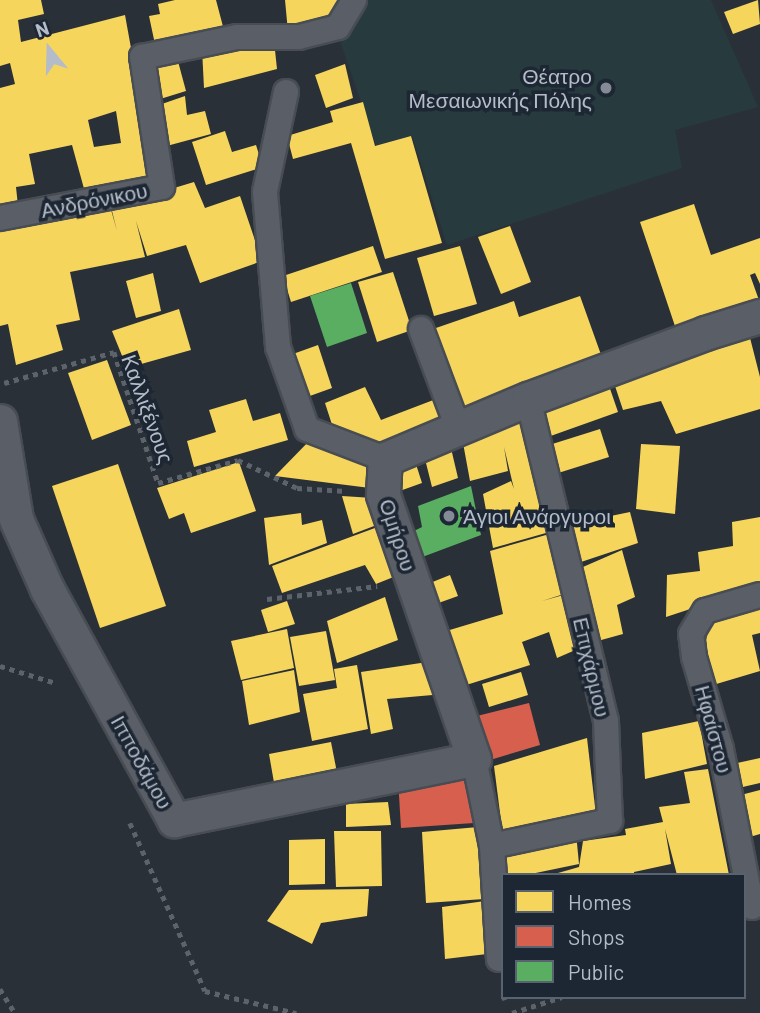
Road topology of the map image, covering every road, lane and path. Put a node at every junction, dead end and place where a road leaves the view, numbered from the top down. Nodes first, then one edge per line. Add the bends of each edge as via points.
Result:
1 (354, 0) edge
2 (286, 92) dead end
3 (0, 218) edge
4 (760, 316) edge
5 (421, 329) dead end
6 (0, 384) edge
7 (528, 399) junction
8 (0, 421) edge
9 (458, 428) junction
10 (385, 459) junction
11 (383, 494) junction
12 (411, 577) junction
13 (760, 595) edge
14 (267, 599) dead end
15 (474, 759) junction
16 (492, 846) junction
17 (745, 873) edge
18 (746, 876) edge
19 (752, 907) edge
20 (501, 959) edge
21 (0, 989) edge
22 (556, 999) edge
23 (15, 1013) edge
24 (512, 1013) edge

1 - 3 street, Ανδρόνικου via 338,27 299,37 237,37 142,57 162,187
2 - 10 street via 265,192 278,347 307,429
4 - 7 street
5 - 9 street
6 - 11 path, Καλλιξένους via 114,352 158,482 238,460 297,488
7 - 9 street
7 - 16 street, Επιχάρμου via 606,721 610,821
8 - 15 street, Ιπποδάμου via 16,519 47,589 174,820
9 - 10 street
10 - 11 street, Ομήρου
11 - 12 street, Ομήρου
12 - 14 path via 371,588
12 - 15 street, Ομήρου
13 - 17 street, Ηφαίστου via 705,611 691,634 721,749
15 - 16 street, Ομήρου
16 - 20 street, Ομήρου
18 - 19 street, Ηφαίστου
21 - 23 path
22 - 24 path

